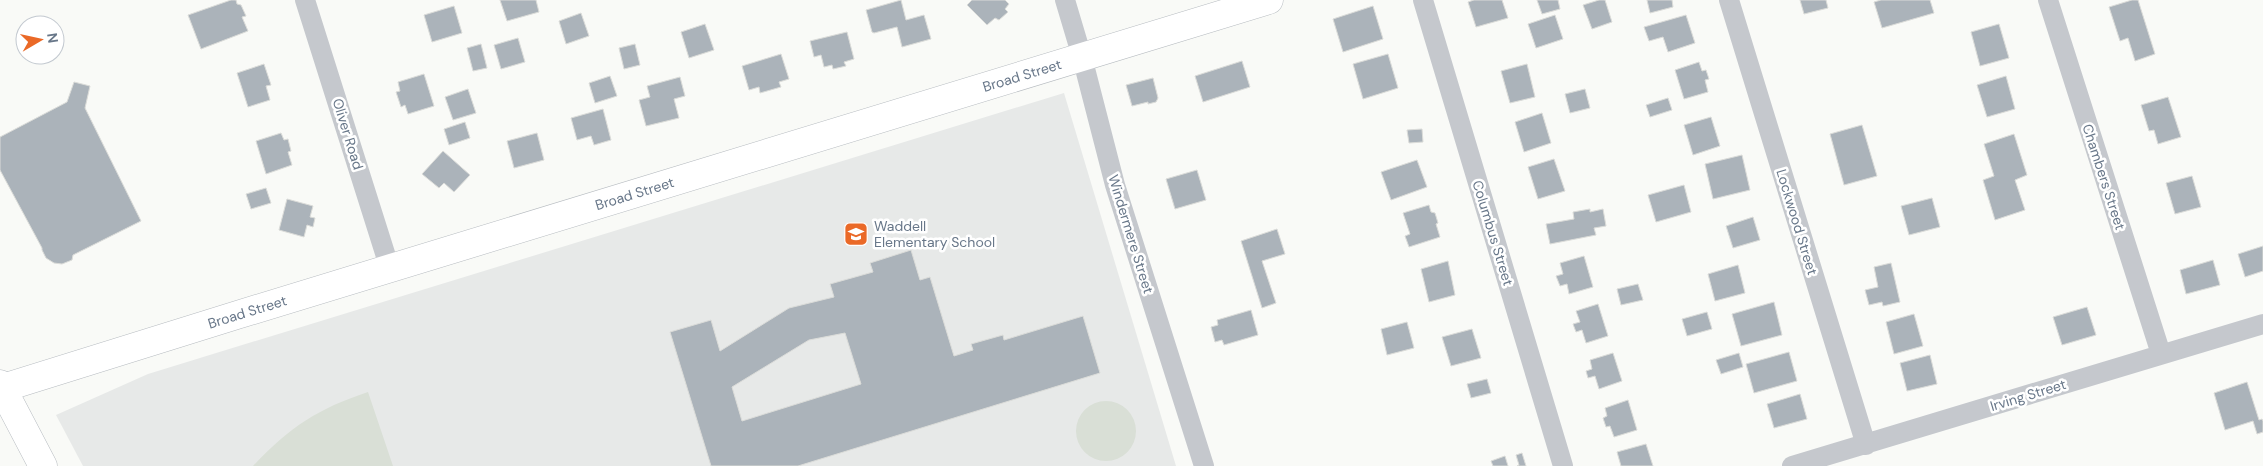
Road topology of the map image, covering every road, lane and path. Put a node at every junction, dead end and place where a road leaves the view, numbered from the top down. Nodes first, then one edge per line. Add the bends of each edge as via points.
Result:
1 (305, 0) edge
2 (1065, 0) edge
3 (1269, 0) edge
4 (1424, 0) edge
5 (1729, 0) edge
6 (2048, 0) edge
7 (1082, 57) junction
8 (390, 269) junction
9 (2263, 324) edge
10 (2161, 354) junction
11 (1, 387) edge
12 (1866, 445) junction
13 (43, 466) edge
14 (1204, 466) edge
15 (1563, 466) edge
16 (1792, 466) edge

1 - 8 street, Oliver Road
2 - 7 street, Windermere Street
3 - 7 street, Broad Street
4 - 15 street, Columbus Street
5 - 12 street, Lockwood Street
6 - 10 street, Chambers Street
7 - 8 street, Broad Street
7 - 14 street, Windermere Street via 1115,185
8 - 11 street, Broad Street
9 - 10 street, Irving Street
10 - 12 street, Irving Street
11 - 13 street
12 - 16 street, Irving Street

